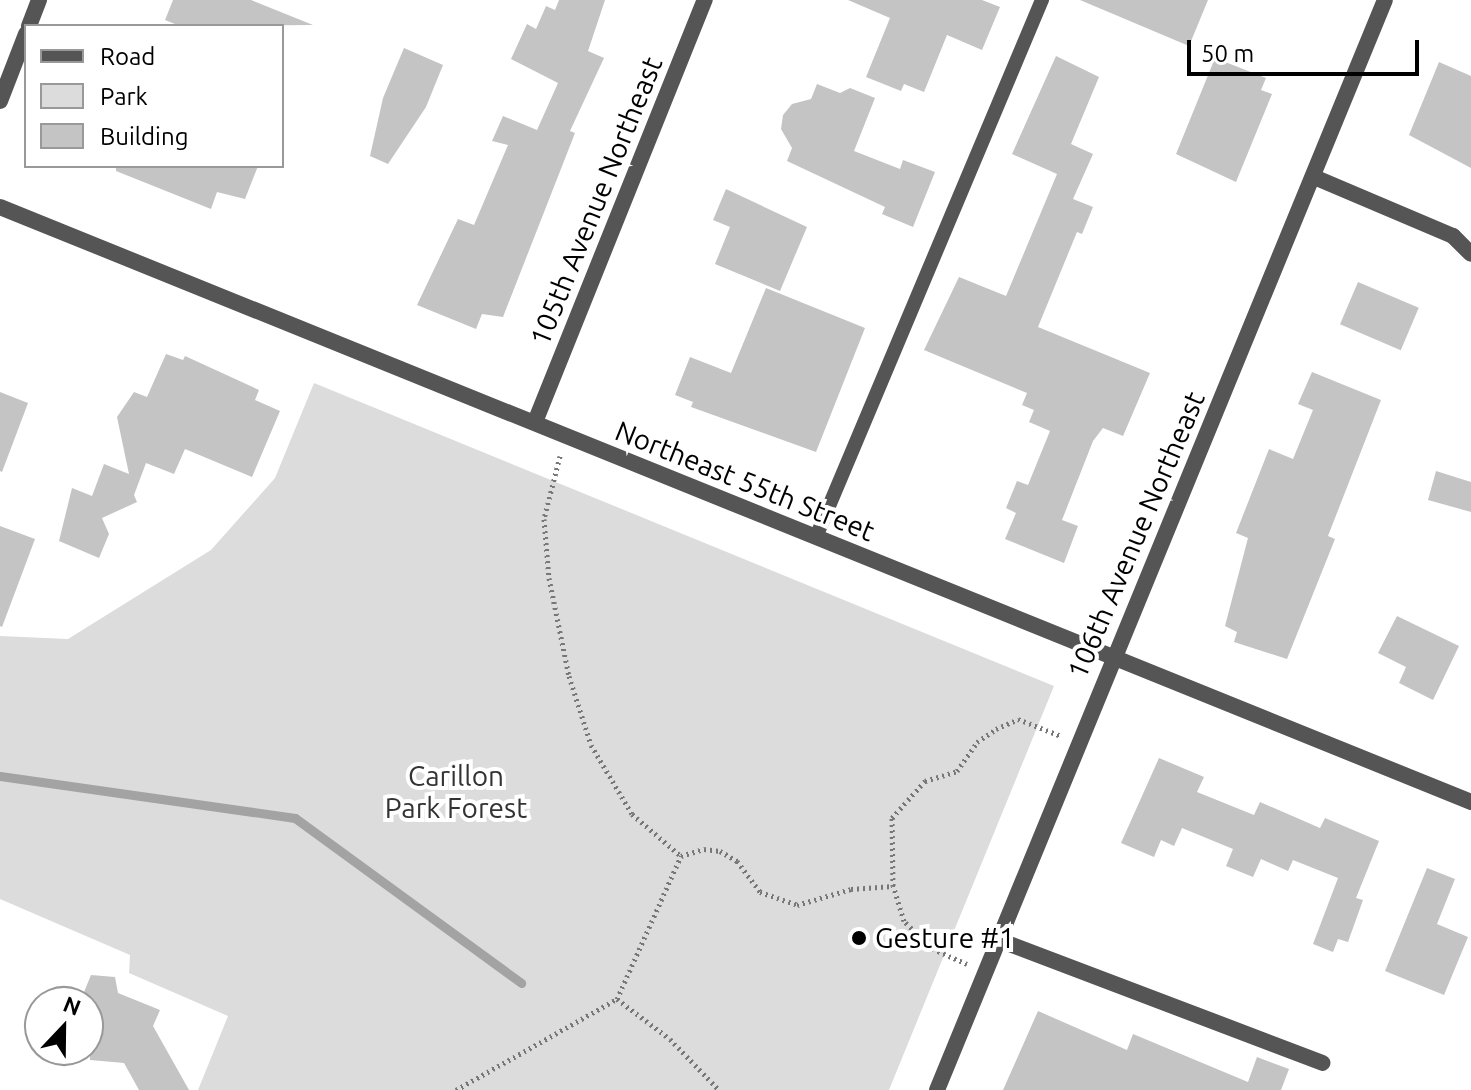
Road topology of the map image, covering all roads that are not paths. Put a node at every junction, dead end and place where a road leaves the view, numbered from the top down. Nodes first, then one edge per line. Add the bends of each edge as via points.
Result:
1 (39, 0) edge
2 (705, 0) edge
3 (1042, 0) edge
4 (1385, 0) edge
5 (30, 24) edge
6 (24, 39) edge
7 (0, 101) edge
8 (1314, 177) junction
9 (0, 207) edge
10 (1471, 254) edge
11 (535, 422) junction
12 (816, 537) junction
13 (1112, 659) junction
14 (1471, 802) edge
15 (999, 940) junction
16 (1322, 1063) dead end
17 (937, 1090) edge

1 - 5 street
2 - 11 street, 105th Avenue Northeast
3 - 12 lane
4 - 8 street, 106th Avenue Northeast
6 - 7 street
8 - 10 street via 1453,236
8 - 13 street, 106th Avenue Northeast
9 - 11 street, Northeast 55th Street
11 - 12 street, Northeast 55th Street
12 - 13 street, Northeast 55th Street
13 - 14 street, Northeast 55th Street
13 - 15 street, 106th Avenue Northeast
15 - 16 street
15 - 17 street, 106th Avenue Northeast

